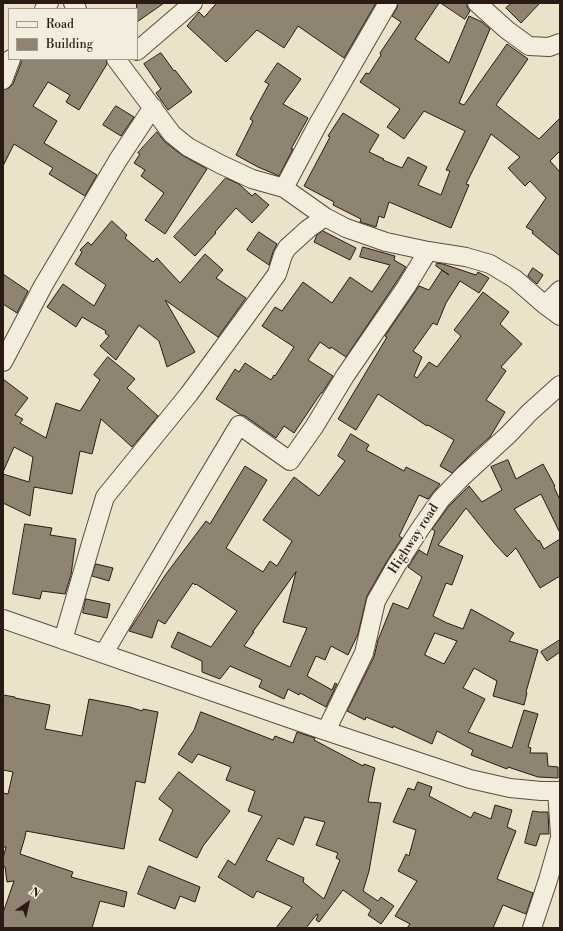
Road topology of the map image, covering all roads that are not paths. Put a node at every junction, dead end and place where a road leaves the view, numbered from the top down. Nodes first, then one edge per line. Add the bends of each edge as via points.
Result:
1 (193, 3) edge
2 (388, 3) edge
3 (477, 3) edge
4 (560, 43) edge
5 (138, 50) edge
6 (11, 60) edge
7 (121, 61) edge
8 (3, 80) edge
9 (153, 107) junction
10 (284, 188) junction
11 (325, 217) junction
12 (428, 251) junction
13 (560, 290) edge
14 (545, 305) junction
15 (560, 316) edge
16 (3, 362) edge
17 (560, 385) edge
18 (3, 619) edge
19 (63, 640) junction
20 (104, 653) junction
21 (326, 731) junction
22 (559, 791) edge
23 (560, 835) edge
24 (560, 838) edge
25 (532, 928) edge

1 - 5 street
2 - 10 street
3 - 4 street via 529,46 549,47
6 - 8 street
7 - 9 street
9 - 10 street via 172,134 188,147 252,179
9 - 16 street via 118,160 43,286
10 - 11 street
11 - 12 street via 346,228 386,242
11 - 19 street via 288,248 277,274 189,394 105,497
12 - 14 street via 490,264 516,279
12 - 20 street via 290,461 239,425
13 - 14 street
14 - 15 street
17 - 21 street, Highway road via 463,476 441,499 420,529 376,600 364,653
18 - 19 street
19 - 20 street
20 - 21 street
21 - 22 street via 470,779 510,788
22 - 23 street
24 - 25 street

